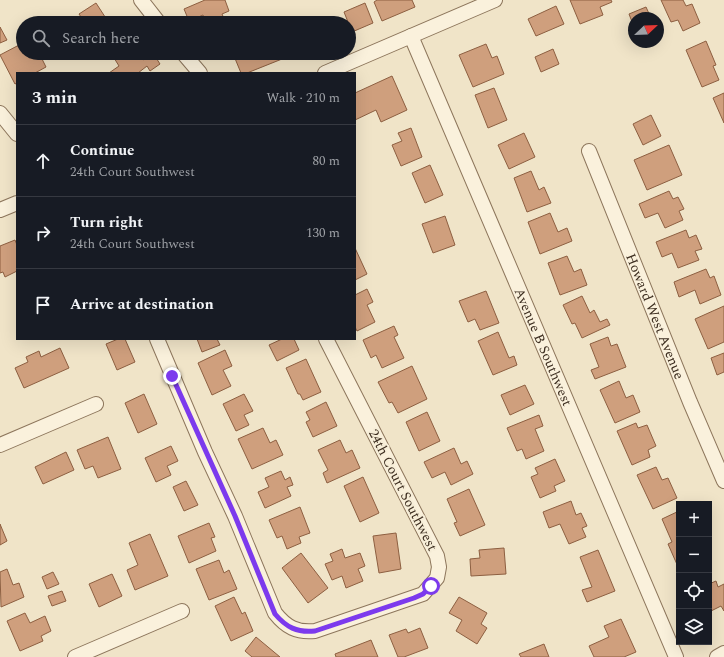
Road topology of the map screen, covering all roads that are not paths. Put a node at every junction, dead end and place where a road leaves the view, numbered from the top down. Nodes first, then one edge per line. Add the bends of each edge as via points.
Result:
1 (141, 0) edge
2 (495, 0) edge
3 (467, 6) edge
4 (154, 16) edge
5 (411, 36) junction
6 (189, 60) edge
7 (355, 60) edge
8 (356, 60) edge
9 (199, 72) edge
10 (327, 72) edge
11 (0, 113) edge
12 (16, 133) edge
13 (589, 151) dead end
14 (16, 203) edge
15 (0, 210) edge
16 (157, 340) edge
17 (327, 340) edge
18 (96, 404) dead end
19 (0, 445) edge
20 (724, 481) edge
21 (182, 611) dead end
22 (724, 653) edge
23 (75, 657) edge
24 (676, 657) edge
25 (717, 657) edge

1 - 4 street
2 - 3 street
3 - 5 street
5 - 8 street
5 - 24 street, Avenue B Southwest
6 - 9 street
7 - 10 street
11 - 12 street
13 - 20 street, Howard West Avenue
14 - 15 street
16 - 17 street, 24th Court Southwest via 275,614 292,629 305,632 315,631 423,594 437,578 439,566 437,556
18 - 19 street
21 - 23 street
22 - 25 street

